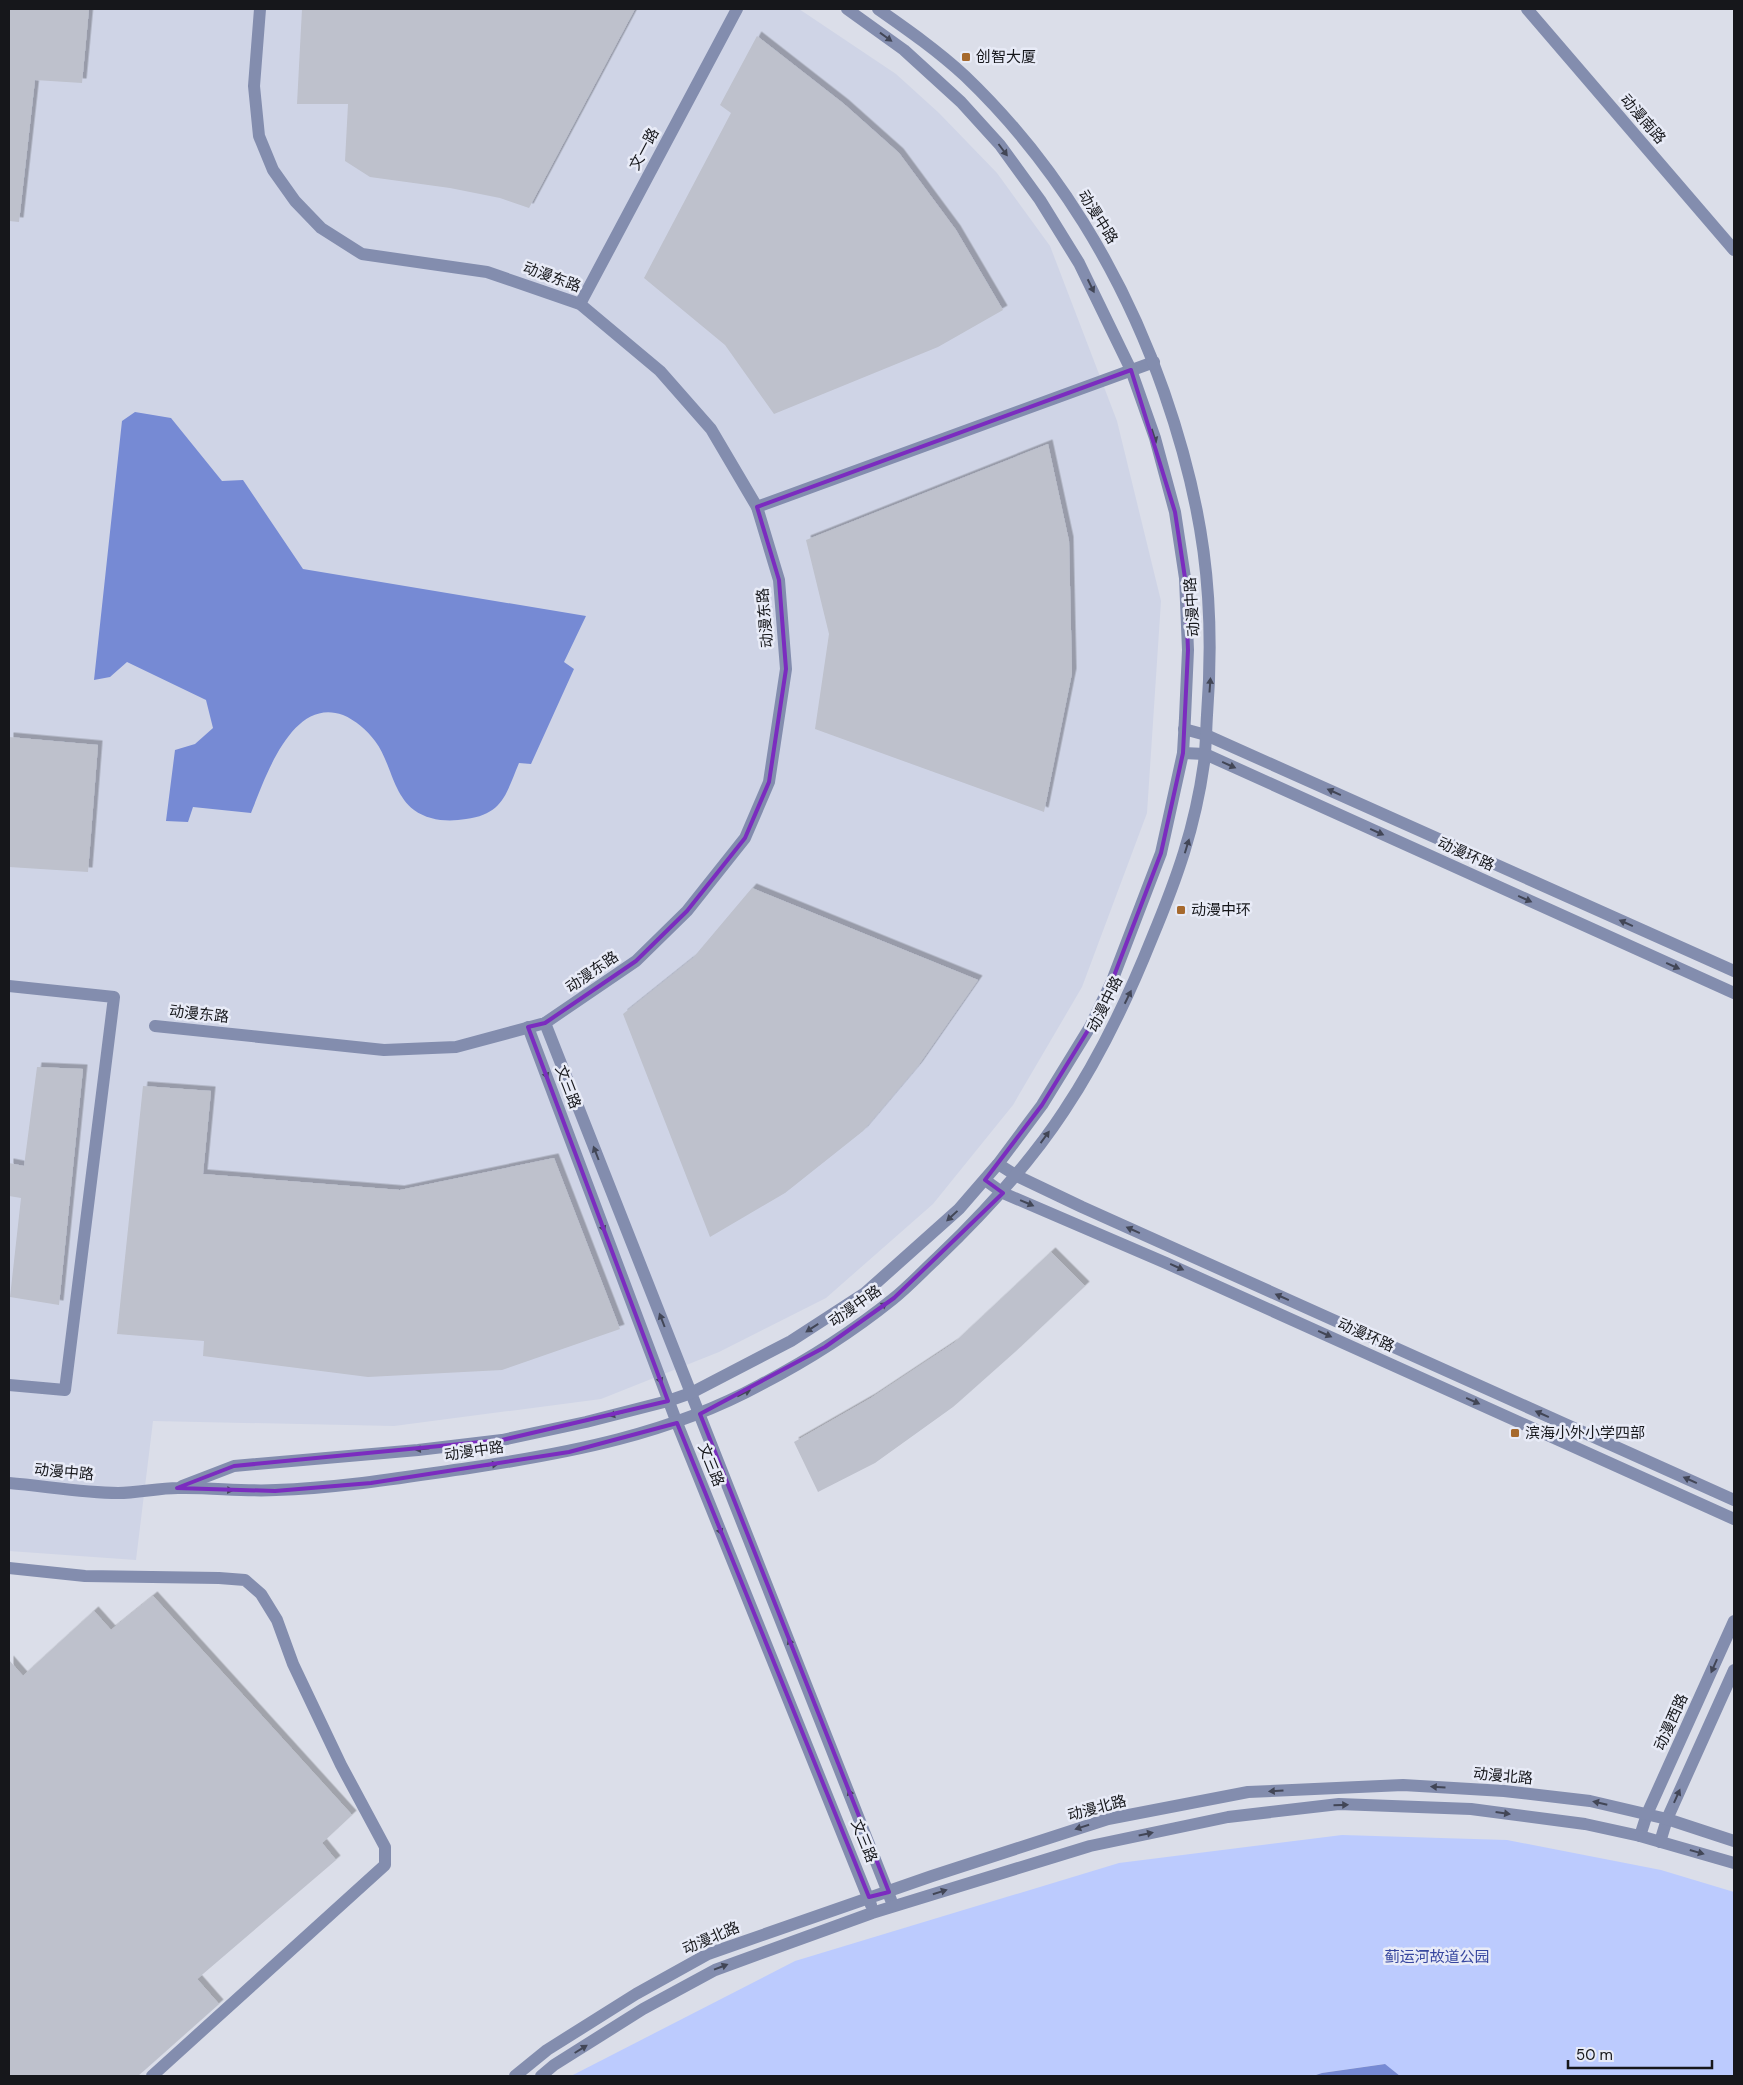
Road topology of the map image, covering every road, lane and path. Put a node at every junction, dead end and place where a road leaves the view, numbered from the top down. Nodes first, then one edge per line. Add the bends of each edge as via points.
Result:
1 (260, 9) edge
2 (737, 9) edge
3 (847, 9) edge
4 (878, 9) edge
5 (1527, 9) edge
6 (1734, 250) edge
7 (580, 304) junction
8 (1154, 362) junction
9 (1131, 370) junction
10 (757, 507) junction
11 (1184, 729) junction
12 (1206, 735) junction
13 (1182, 753) junction
14 (1205, 754) junction
15 (1734, 971) edge
16 (9, 986) edge
17 (1734, 993) edge
18 (546, 1023) junction
19 (155, 1026) dead end
20 (528, 1027) junction
21 (998, 1164) junction
22 (1016, 1176) junction
23 (985, 1180) junction
24 (1003, 1193) junction
25 (9, 1385) edge
26 (690, 1393) junction
27 (668, 1401) junction
28 (700, 1414) junction
29 (677, 1423) junction
30 (9, 1483) edge
31 (177, 1488) junction
32 (1734, 1500) edge
33 (1734, 1519) edge
34 (9, 1568) edge
35 (1734, 1621) edge
36 (1734, 1670) edge
37 (1647, 1814) junction
38 (1667, 1819) junction
39 (1640, 1836) junction
40 (1734, 1841) edge
41 (1660, 1842) junction
42 (1734, 1863) edge
43 (889, 1892) junction
44 (869, 1897) junction
45 (893, 1907) junction
46 (872, 1913) junction
47 (152, 2076) edge
48 (515, 2076) edge
49 (541, 2076) edge

1 - 7 street, 动漫东路 via 254,86 259,136 273,170 295,201 321,228 362,254 487,272
2 - 7 street, 文一路
3 -> 9 street, 动漫中路 via 911,56 961,102 1000,145 1040,200 1079,263
4 - 8 street, 动漫中路 via 960,72 1030,148 1073,206 1110,268
5 - 6 street, 动漫南路
7 - 10 street, 动漫东路 via 660,370 711,429
8 - 9 street
12 -> 8 street, 动漫中路 via 1211,661 1209,596 1201,527 1181,442
9 - 10 street
9 -> 11 street, 动漫中路 via 1155,438 1175,512 1185,578 1188,650
10 - 18 street, 动漫东路 via 778,580 786,669 769,782 745,838 687,911 636,961
11 - 12 street, 动漫环路
11 - 13 street, 动漫中路
12 - 14 street, 动漫中路
15 -> 12 street, 动漫环路
13 - 14 street, 动漫环路
13 - 21 street, 动漫中路 via 1160,852 1112,981 1090,1027 1056,1084
14 -> 17 street, 动漫环路
22 -> 14 street, 动漫中路 via 1065,1111 1130,992 1188,844
16 - 25 street via 114,997 65,1390
18 - 20 street, 动漫东路
26 -> 18 street, 文三路
19 - 20 street, 动漫东路 via 384,1050 456,1047
20 -> 27 street, 文三路
21 - 22 street, 动漫环路
21 - 23 street, 动漫中路
22 - 24 street, 动漫中路
32 -> 22 street, 动漫环路
23 - 24 street, 动漫环路
23 -> 26 street, 动漫中路 via 918,1248 865,1293 791,1341
28 -> 24 street, 动漫中路 via 760,1386 894,1298
24 -> 33 street, 动漫环路 via 1166,1262
26 - 27 street, 动漫中路
26 - 28 street, 文三路
27 - 29 street, 文三路
27 -> 31 street, 动漫中路 via 502,1440 234,1466
28 - 29 street, 动漫中路
43 -> 28 street, 文三路
31 -> 29 street, 动漫中路 via 275,1490 371,1483 569,1452
29 -> 44 street, 文三路
30 - 31 street, 动漫中路 via 116,1493
34 - 47 street via 85,1576 245,1580 261,1594 277,1620 337,1756 385,1847 385,1865
35 -> 37 street, 动漫西路
38 -> 36 street
37 - 38 street, 动漫北路
37 - 39 street, 动漫西路
37 -> 43 street, 动漫北路 via 1590,1801 1504,1791 1403,1785 1248,1792 1108,1819
38 - 40 street, 动漫北路
38 - 41 street
39 - 41 street, 动漫北路
45 -> 39 street, 动漫北路 via 1090,1846 1228,1817 1339,1804 1471,1809 1585,1824
41 -> 42 street, 动漫北路
43 - 44 street, 动漫北路
43 - 45 street, 文三路
44 - 46 street, 文三路
44 - 48 street, 动漫北路 via 708,1954 547,2050
45 - 46 street, 动漫北路
49 -> 46 street, 动漫北路 via 643,2009 715,1970

